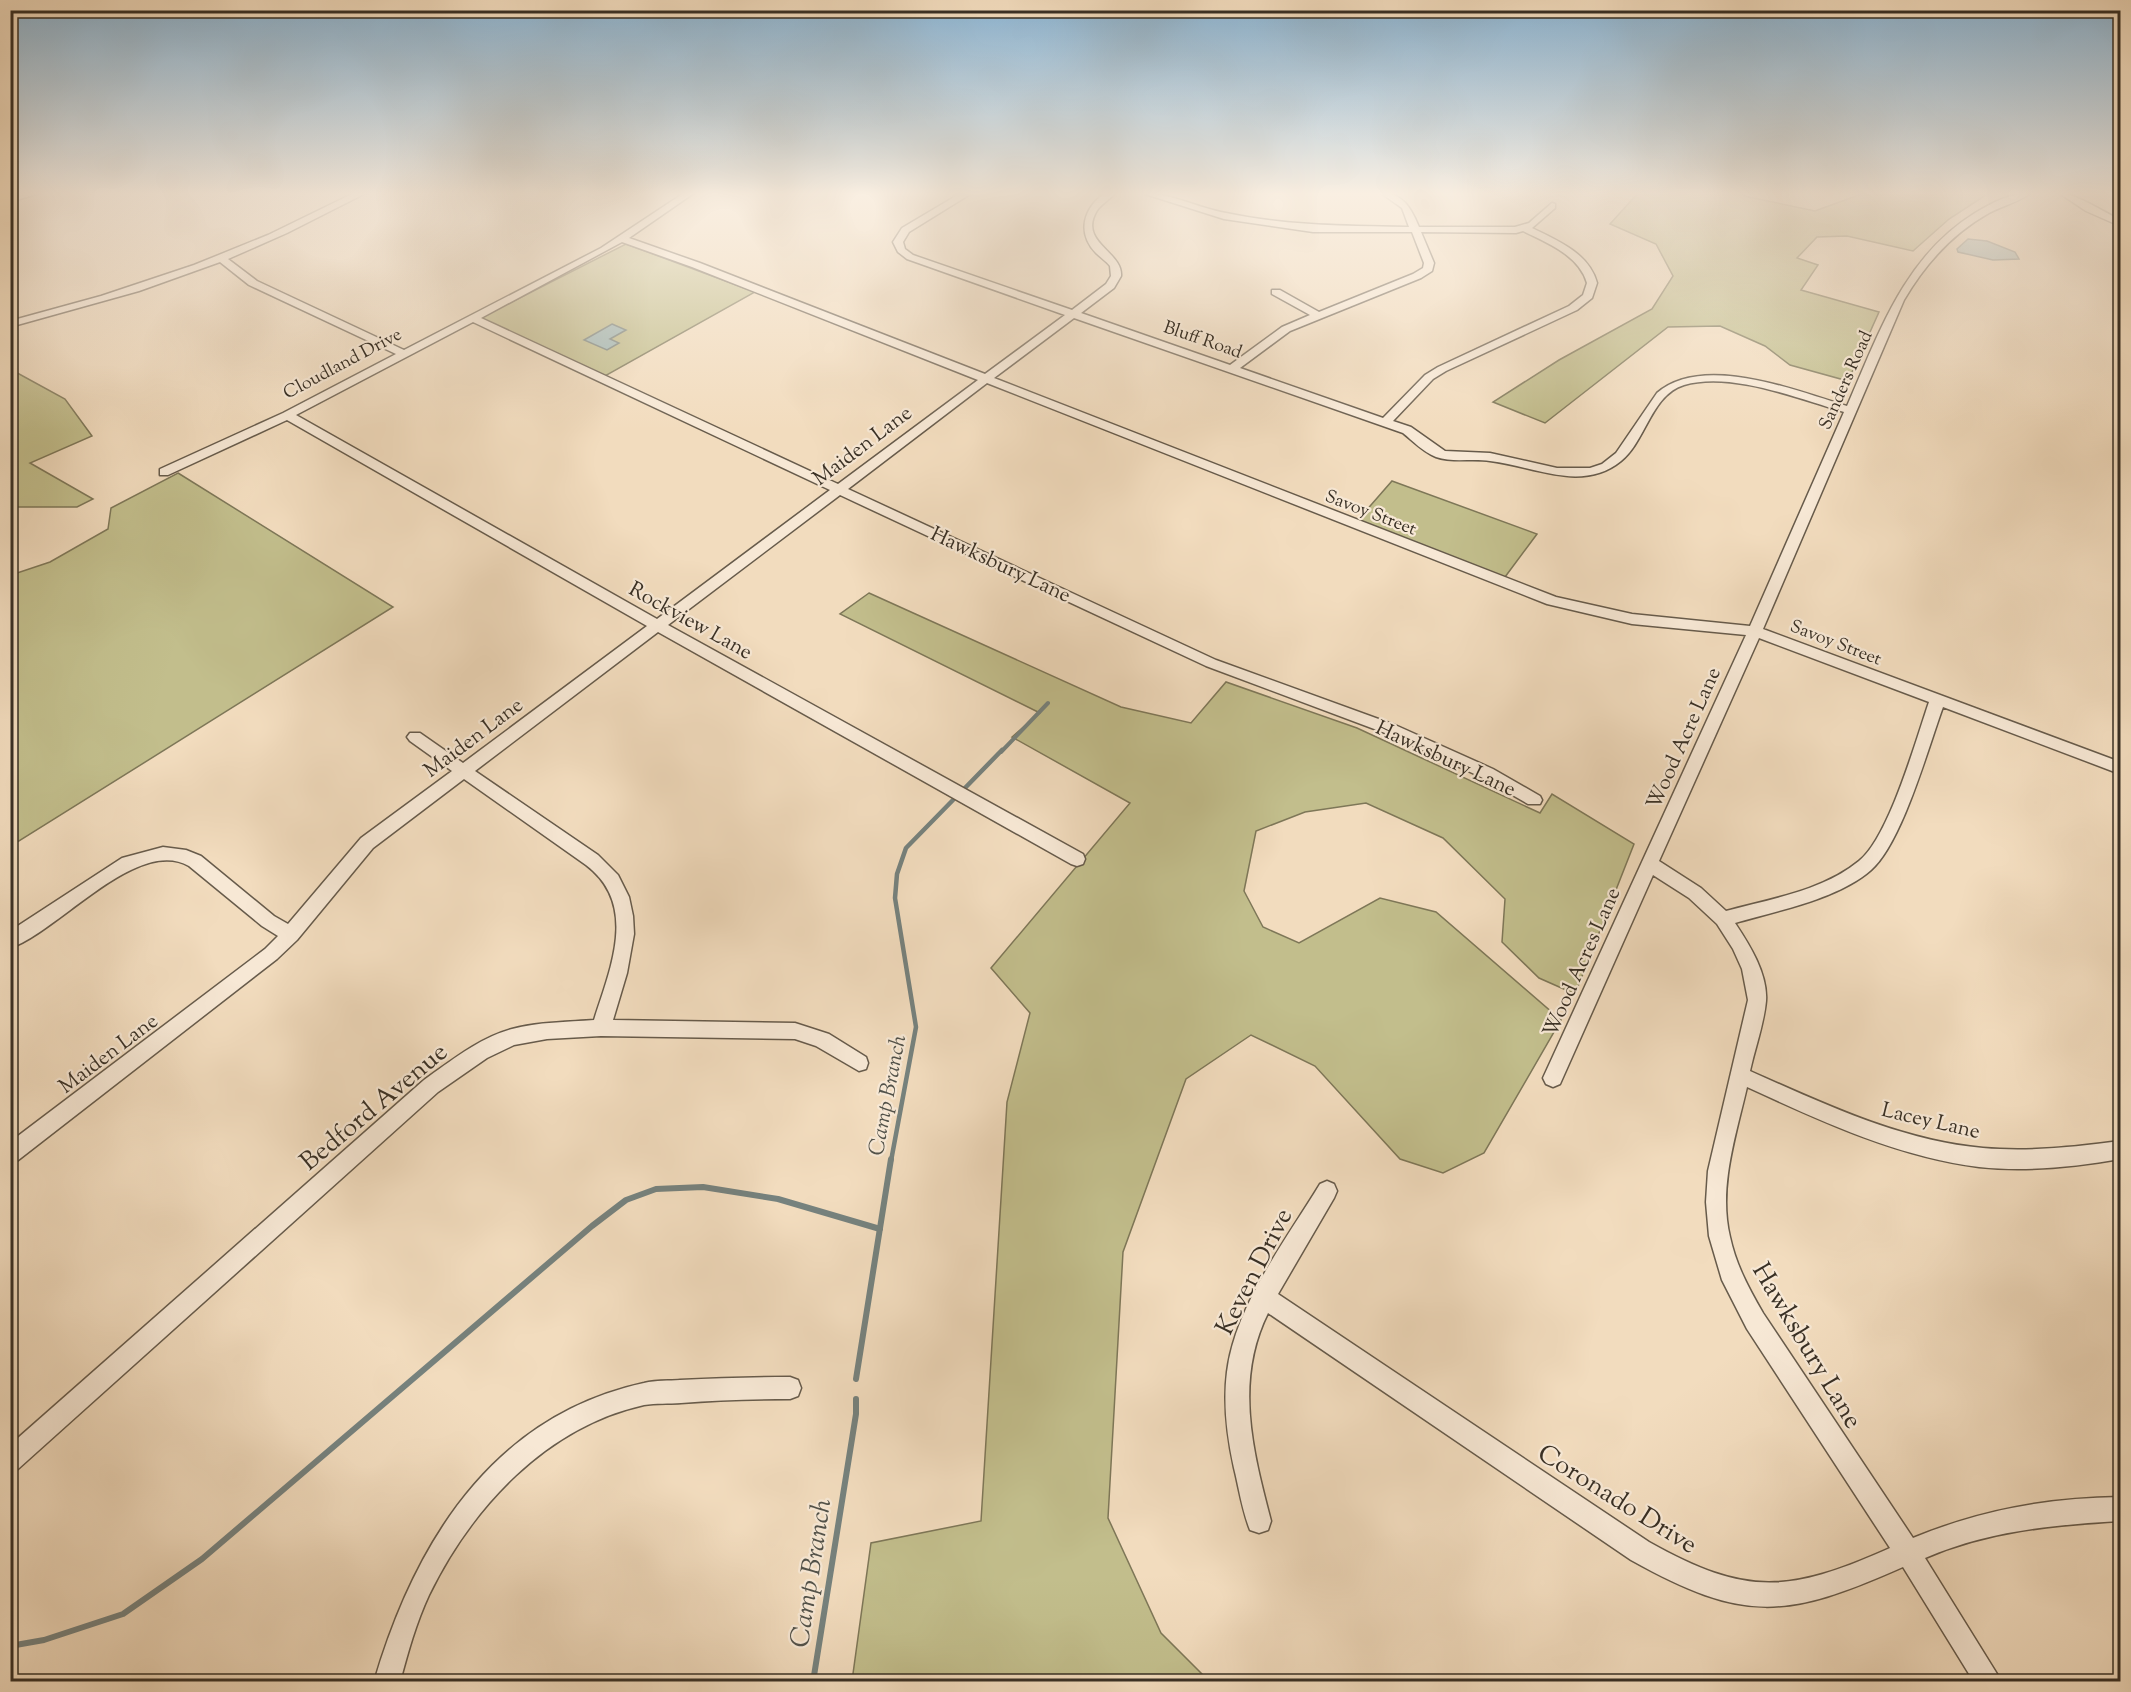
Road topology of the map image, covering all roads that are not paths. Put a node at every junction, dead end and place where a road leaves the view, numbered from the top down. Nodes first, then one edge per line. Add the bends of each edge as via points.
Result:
1 (183, 272) edge
2 (239, 272) edge
3 (559, 272) edge
4 (714, 272) edge
5 (954, 272) edge
6 (1115, 272) edge
7 (1425, 272) edge
8 (1588, 272) edge
9 (1916, 272) edge
10 (1276, 292) dead end
11 (1073, 313) junction
12 (1320, 316) junction
13 (472, 318) junction
14 (10, 324) edge
15 (402, 354) junction
16 (1232, 369) junction
17 (986, 380) junction
18 (1852, 411) junction
19 (287, 415) junction
20 (1385, 422) junction
21 (164, 472) dead end
22 (839, 488) junction
23 (657, 625) junction
24 (1755, 631) junction
25 (1938, 699) junction
26 (415, 737) dead end
27 (2121, 768) edge
28 (463, 770) junction
29 (1534, 800) dead end
30 (1077, 859) dead end
31 (1650, 864) junction
32 (1723, 919) junction
33 (291, 935) junction
34 (10, 941) edge
35 (601, 1028) junction
36 (859, 1063) dead end
37 (1742, 1076) junction
38 (1553, 1078) dead end
39 (2121, 1150) edge
40 (10, 1154) edge
41 (1327, 1191) dead end
42 (1265, 1298) junction
43 (790, 1388) dead end
44 (10, 1461) edge
45 (2121, 1509) edge
46 (1259, 1521) dead end
47 (1908, 1553) junction
48 (387, 1682) edge
49 (1989, 1682) edge

1 - 14 street via 131,291
2 - 15 street via 253,283
3 - 13 street, Cloudland Drive
4 - 17 street, Savoy Street
5 - 11 street, Bluff Road
6 - 11 street, Maiden Lane via 1110,286
7 - 12 street
8 - 20 street via 1592,283 1588,296 1573,308 1442,369
9 - 18 street, Sanders Road via 1899,300
10 - 12 street
11 - 16 street, Bluff Road
11 - 17 street, Maiden Lane
12 - 16 street via 1286,329
13 - 15 street, Cloudland Drive
13 - 22 street, Hawksbury Lane
15 - 19 street, Cloudland Drive
16 - 20 street, Bluff Road
17 - 22 street, Maiden Lane
17 - 24 street, Savoy Street via 1552,601 1632,619
18 - 20 street, Bluff Road via 1741,381 1691,379 1665,391 1619,457 1604,467 1580,473 1493,457 1444,455 1407,430
18 - 24 street, Sanders Road
19 - 21 street, Cloudland Drive
19 - 23 street, Rockview Lane
22 - 23 street, Maiden Lane
22 - 29 street, Hawksbury Lane via 1211,663 1400,733 1487,773
23 - 28 street, Maiden Lane
23 - 30 street, Rockview Lane
24 - 25 street, Savoy Street
24 - 31 street, Wood Acre Lane
25 - 27 street, Savoy Street
25 - 32 street via 1890,832 1867,865 1823,890
26 - 28 street
28 - 33 street, Maiden Lane via 367,843
28 - 35 street via 597,863 612,879 625,916 625,937
31 - 32 street, Hawksbury Lane via 1695,894
31 - 38 street, Wood Acres Lane
32 - 37 street, Hawksbury Lane via 1751,969 1757,1000
33 - 34 street via 195,861 163,853 128,863
33 - 40 street, Maiden Lane
35 - 36 street, Bedford Avenue via 795,1030 822,1040
35 - 44 street, Bedford Avenue via 512,1037 480,1052 431,1086
37 - 39 street, Lacey Lane via 1832,1117 1905,1142 1962,1155 2047,1159
37 - 47 street, Hawksbury Lane via 1718,1171 1716,1202 1719,1236 1733,1280 1755,1321
41 - 42 street, Keven Drive
42 - 46 street, Keven Drive via 1243,1349 1238,1385 1243,1461
42 - 47 street, Coronado Drive via 1640,1551 1716,1587 1750,1595 1811,1591
43 - 48 street via 645,1394 574,1420 518,1458 482,1491 436,1556 404,1625
45 - 47 street, Coronado Drive via 2005,1521 1967,1529
47 - 49 street, Hawksbury Lane

